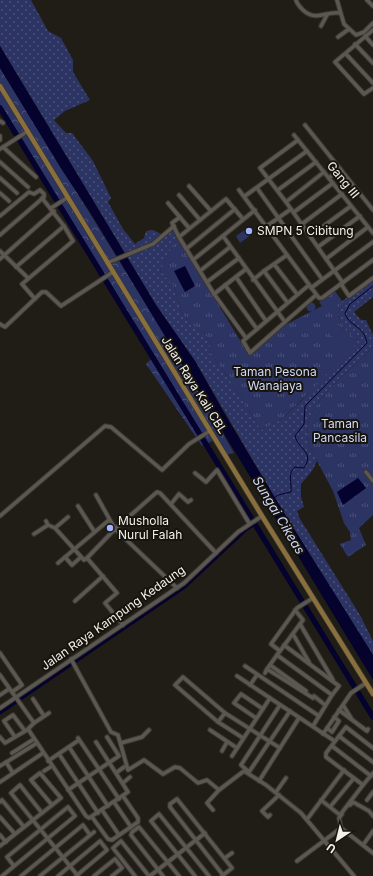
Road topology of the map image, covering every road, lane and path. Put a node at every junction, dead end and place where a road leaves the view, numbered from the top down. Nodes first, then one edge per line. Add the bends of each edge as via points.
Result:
1 (296, 0) edge
2 (336, 0) edge
3 (367, 0) edge
4 (373, 6) edge
5 (340, 13) junction
6 (327, 15) junction
7 (373, 24) edge
8 (321, 26) dead end
9 (348, 29) junction
10 (373, 30) edge
11 (365, 36) junction
12 (338, 37) dead end
13 (355, 44) junction
14 (373, 45) edge
15 (346, 54) junction
16 (373, 63) edge
17 (373, 83) edge
18 (0, 86) edge
19 (373, 88) edge
20 (304, 125) dead end
21 (28, 131) junction
22 (0, 136) edge
23 (294, 136) dead end
24 (0, 140) edge
25 (298, 140) junction
26 (1, 148) edge
27 (307, 151) junction
28 (0, 162) edge
29 (316, 162) junction
30 (340, 169) junction
31 (324, 172) junction
32 (36, 177) dead end
33 (0, 178) edge
34 (269, 178) junction
35 (329, 178) junction
36 (333, 183) junction
37 (188, 186) dead end
38 (28, 187) dead end
39 (257, 188) junction
40 (239, 190) dead end
41 (278, 190) junction
42 (0, 193) edge
43 (17, 193) dead end
44 (342, 194) junction
45 (179, 195) dead end
46 (245, 196) junction
47 (42, 198) junction
48 (67, 198) junction
49 (9, 201) dead end
50 (286, 202) junction
51 (168, 203) dead end
52 (351, 206) junction
53 (51, 208) junction
54 (235, 209) junction
55 (291, 209) junction
56 (255, 210) junction
57 (373, 210) edge
58 (211, 211) junction
59 (54, 212) junction
60 (294, 212) junction
61 (0, 216) edge
62 (360, 216) junction
63 (180, 217) junction
64 (279, 218) junction
65 (243, 219) junction
66 (200, 220) junction
67 (302, 224) junction
68 (64, 226) junction
69 (174, 226) junction
70 (267, 226) junction
71 (368, 227) junction
72 (189, 228) junction
73 (373, 233) edge
74 (0, 235) edge
75 (223, 236) junction
76 (310, 236) junction
77 (179, 237) junction
78 (373, 242) edge
79 (230, 247) junction
80 (318, 247) junction
81 (186, 249) junction
82 (0, 251) edge
83 (4, 255) junction
84 (288, 255) junction
85 (238, 258) junction
86 (0, 259) edge
87 (326, 259) junction
88 (193, 260) junction
89 (373, 260) edge
90 (107, 263) junction
91 (274, 264) junction
92 (16, 267) junction
93 (246, 269) junction
94 (335, 270) junction
95 (200, 271) junction
96 (264, 271) junction
97 (112, 272) junction
98 (236, 277) junction
99 (28, 278) junction
100 (373, 278) edge
101 (322, 279) junction
102 (253, 280) junction
103 (207, 282) junction
104 (342, 283) junction
105 (225, 285) junction
106 (310, 287) junction
107 (214, 294) junction
108 (297, 294) junction
109 (316, 296) junction
110 (35, 299) junction
111 (288, 302) junction
112 (277, 312) junction
113 (266, 320) junction
114 (284, 322) junction
115 (0, 324) edge
116 (257, 329) junction
117 (246, 338) junction
118 (210, 431) junction
119 (366, 472) dead end
120 (195, 473) dead end
121 (373, 481) edge
122 (96, 495) dead end
123 (191, 500) dead end
124 (171, 504) junction
125 (78, 506) dead end
126 (0, 516) edge
127 (262, 516) junction
128 (68, 517) dead end
129 (109, 520) junction
130 (46, 521) dead end
131 (250, 522) junction
132 (48, 525) junction
133 (55, 528) junction
134 (115, 528) junction
135 (94, 531) junction
136 (34, 534) dead end
137 (74, 549) junction
138 (216, 553) junction
139 (65, 557) junction
140 (81, 557) junction
141 (87, 558) junction
142 (58, 563) dead end
143 (103, 576) junction
144 (177, 588) junction
145 (312, 598) junction
146 (76, 601) dead end
147 (295, 610) junction
148 (123, 624) junction
149 (300, 624) junction
150 (292, 634) junction
151 (284, 646) junction
152 (280, 651) junction
153 (0, 653) edge
154 (277, 655) junction
155 (72, 660) junction
156 (270, 665) junction
157 (311, 665) junction
158 (245, 666) dead end
159 (0, 675) edge
160 (257, 675) junction
161 (237, 676) dead end
162 (334, 682) junction
163 (366, 682) junction
164 (250, 685) junction
165 (11, 690) junction
166 (373, 694) edge
167 (332, 695) junction
168 (0, 696) edge
169 (314, 696) junction
170 (270, 698) junction
171 (18, 699) junction
172 (33, 699) dead end
173 (280, 705) junction
174 (325, 705) junction
175 (343, 705) junction
176 (0, 708) edge
177 (263, 708) junction
178 (339, 710) junction
179 (290, 712) junction
180 (225, 713) junction
181 (49, 714) dead end
182 (44, 716) junction
183 (319, 716) junction
184 (334, 717) junction
185 (256, 718) junction
186 (299, 718) junction
187 (352, 721) junction
188 (218, 722) junction
189 (34, 723) junction
190 (313, 726) junction
191 (250, 728) junction
192 (327, 728) junction
193 (368, 729) dead end
194 (26, 730) junction
195 (149, 730) dead end
196 (210, 730) dead end
197 (260, 734) junction
198 (323, 734) junction
199 (339, 736) junction
200 (0, 737) edge
201 (107, 737) dead end
202 (15, 738) junction
203 (243, 738) junction
204 (333, 740) dead end
205 (35, 741) junction
206 (270, 741) junction
207 (96, 742) dead end
208 (227, 742) junction
209 (121, 743) junction
210 (69, 746) junction
211 (332, 746) junction
212 (237, 748) junction
213 (280, 748) junction
214 (373, 748) edge
215 (222, 751) dead end
216 (12, 753) dead end
217 (43, 753) junction
218 (59, 754) junction
219 (232, 756) dead end
220 (48, 760) junction
221 (6, 762) junction
222 (373, 762) edge
223 (109, 763) junction
224 (0, 766) edge
225 (52, 766) junction
226 (124, 767) dead end
227 (99, 770) junction
228 (344, 770) junction
229 (44, 771) dead end
230 (13, 773) junction
231 (116, 773) junction
232 (372, 774) edge
233 (88, 776) junction
234 (130, 777) dead end
235 (286, 778) dead end
236 (354, 778) junction
237 (259, 781) junction
238 (0, 782) edge
239 (78, 783) junction
240 (123, 783) junction
241 (363, 785) junction
242 (68, 790) junction
243 (219, 790) junction
244 (373, 792) edge
245 (277, 793) junction
246 (123, 796) junction
247 (119, 799) junction
248 (321, 800) junction
249 (367, 800) dead end
250 (0, 802) edge
251 (114, 802) junction
252 (52, 805) junction
253 (108, 806) junction
254 (330, 808) junction
255 (102, 810) junction
256 (212, 810) dead end
257 (42, 812) junction
258 (98, 813) junction
259 (270, 815) dead end
260 (373, 816) edge
261 (0, 817) edge
262 (92, 817) junction
263 (308, 818) dead end
264 (32, 820) junction
265 (24, 827) junction
266 (131, 827) junction
267 (341, 828) junction
268 (40, 830) junction
269 (373, 830) edge
270 (205, 833) junction
271 (14, 834) junction
272 (0, 835) edge
273 (119, 835) junction
274 (47, 839) junction
275 (196, 840) junction
276 (325, 840) junction
277 (6, 842) junction
278 (363, 845) junction
279 (0, 846) edge
280 (186, 847) junction
281 (55, 848) junction
282 (232, 853) dead end
283 (373, 853) edge
284 (177, 855) junction
285 (62, 857) junction
286 (225, 858) junction
287 (296, 861) dead end
288 (168, 862) junction
289 (14, 866) junction
290 (70, 866) junction
291 (158, 870) junction
292 (24, 875) edge
293 (223, 875) edge
294 (3, 876) edge
295 (40, 876) edge
296 (58, 876) edge
297 (77, 876) edge
298 (94, 876) edge
299 (112, 876) edge
300 (135, 876) edge
301 (150, 876) edge
302 (163, 876) edge
303 (179, 876) edge
304 (195, 876) edge
305 (209, 876) edge
306 (354, 876) edge

1 - 6 street via 309,14 317,17
2 - 5 street
3 - 4 street
5 - 6 street
5 - 9 street
6 - 8 street
7 - 9 street via 358,36
9 - 12 street
10 - 11 street
11 - 13 street
11 - 14 street
13 - 15 street
13 - 16 street
15 - 17 street
15 - 19 street via 335,63 364,94
18 - 21 main road, Jalan Raya Kali CBL
20 - 30 street
21 - 26 street
21 - 48 main road, Jalan Raya Kali CBL
22 - 24 street
23 - 25 street, Gang III
25 - 27 street, Gang III
25 - 34 street via 261,167
26 - 32 street
27 - 29 street, Gang III
27 - 34 street
28 - 38 street
29 - 31 street, Gang III
29 - 41 street
30 - 35 street
30 - 57 street
31 - 35 street, Gang III
31 - 50 street
33 - 43 street
34 - 39 street
34 - 41 street
35 - 36 street, Gang III
36 - 44 street, Gang III
36 - 60 street
37 - 58 street
39 - 46 street
39 - 64 street
40 - 46 street
41 - 50 street
42 - 49 street
44 - 52 street, Gang III
44 - 67 street
45 - 66 street
46 - 56 street
47 - 53 street
47 - 61 street via 44,196 40,191 34,194 29,192
47 - 74 street
48 - 53 street
48 - 90 main road, Jalan Raya Kali CBL
50 - 55 street
51 - 63 street
52 - 62 street, Gang III
52 - 76 street
53 - 59 street
54 - 58 street via 226,199
54 - 65 street
54 - 81 street
55 - 60 street
55 - 64 street
56 - 65 street
56 - 70 street
58 - 66 street
59 - 68 street
59 - 83 street
60 - 67 street
62 - 71 street, Gang III
62 - 80 street
63 - 69 street via 172,223
63 - 72 street
64 - 70 street
64 - 101 street
65 - 75 street
66 - 72 street
67 - 76 street
68 - 92 street
68 - 99 street via 72,242
69 - 77 street
69 - 90 street via 153,244
70 - 84 street
71 - 73 street, Gang III
71 - 87 street
72 - 77 street
75 - 79 street
75 - 88 street
76 - 80 street
77 - 81 street
78 - 94 street
79 - 85 street
79 - 95 street
80 - 87 street
81 - 88 street
82 - 83 street
83 - 86 street
83 - 92 street
84 - 91 street
84 - 106 street
85 - 93 street
85 - 103 street
87 - 94 street
88 - 95 street
89 - 104 street
90 - 97 main road, Jalan Raya Kali CBL
91 - 96 street
91 - 108 street
92 - 99 street
93 - 98 street
93 - 102 street
94 - 101 street
94 - 104 street
95 - 103 street
96 - 102 street
96 - 111 street
97 - 110 street via 62,306 44,292
97 - 118 main road, Jalan Raya Kali CBL
98 - 105 street
98 - 113 street
99 - 110 street via 22,284
100 - 104 street via 349,296
101 - 106 street
102 - 112 street
103 - 107 street
104 - 109 street via 322,298
105 - 107 street
105 - 116 street
106 - 108 street
106 - 109 street
107 - 117 street
108 - 111 street
109 - 114 street
110 - 115 street via 5,327
111 - 112 street
112 - 113 street
112 - 114 street
113 - 116 street
114 - 117 street via 250,353 243,341
116 - 117 street
118 - 126 street via 189,444 162,470 111,427 106,426
118 - 127 main road, Jalan Raya Kali CBL
119 - 121 street
120 - 131 street via 206,482 217,470
122 - 129 street
123 - 124 street via 188,502 179,494
124 - 134 street via 160,493 156,493
124 - 138 street
125 - 135 street
127 - 131 street, Jalan Raya Kampung Kedaung
127 - 145 main road, Jalan Raya Kali CBL
128 - 133 street
129 - 134 street
129 - 135 street
130 - 132 street
131 - 138 street, Jalan Raya Kampung Kedaung
132 - 133 street
132 - 136 street
133 - 137 street
134 - 141 street
134 - 144 street
135 - 137 street
137 - 139 street
137 - 140 street
138 - 144 street, Jalan Raya Kampung Kedaung
139 - 140 street via 72,565
139 - 142 street
140 - 141 street via 84,560
141 - 143 street
143 - 146 street
143 - 148 street via 117,593 105,603
144 - 148 street, Jalan Raya Kampung Kedaung
145 - 147 street
145 - 163 main road, Jalan Raya Kali CBL
147 - 149 street via 303,620
147 - 152 street via 271,644
148 - 155 street, Jalan Raya Kampung Kedaung
149 - 150 street
149 - 162 street
150 - 151 street
150 - 157 street
151 - 152 street
151 - 157 street
152 - 154 street
153 - 165 street via 22,685
154 - 156 street
154 - 167 street
155 - 171 street, Jalan Raya Kampung Kedaung
155 - 209 street via 111,732 118,734
156 - 169 street
156 - 169 street via 266,671 313,698
157 - 162 street
158 - 160 street
159 - 165 street
160 - 164 street
160 - 183 street
161 - 164 street
162 - 167 street via 339,686
163 - 166 main road, Jalan Raya Kali CBL
163 - 175 street via 351,693
164 - 170 street
165 - 168 street
165 - 171 street
167 - 174 street
169 - 174 street
170 - 173 street
170 - 177 street
171 - 176 street, Jalan Raya Kampung Kedaung
171 - 189 street
172 - 182 street
173 - 179 street
173 - 197 street
174 - 183 street
175 - 178 street
175 - 187 street
177 - 185 street
177 - 185 street via 242,695 234,703
178 - 184 street
178 - 187 street
179 - 186 street
179 - 206 street
180 - 188 street
180 - 188 street via 183,677 175,685
180 - 191 street
181 - 182 street
182 - 189 street
183 - 190 street
184 - 192 street
184 - 192 street via 340,721 332,732
185 - 191 street
186 - 190 street
186 - 213 street
187 - 193 street via 366,732
188 - 203 street
189 - 194 street
190 - 198 street
191 - 197 street
191 - 203 street
192 - 198 street
194 - 202 street
194 - 202 street via 13,715 4,722
194 - 205 street
195 - 209 street via 142,737
196 - 208 street
197 - 206 street
197 - 206 street via 241,766 251,771
198 - 204 street
199 - 211 street
199 - 214 street via 346,727
199 - 222 street
200 - 202 street via 4,743
201 - 223 street via 119,756
203 - 212 street
205 - 216 street
205 - 217 street
205 - 221 street
206 - 213 street
207 - 223 street
208 - 212 street
208 - 215 street
209 - 243 street via 128,770 144,760 163,774 180,768 198,783 207,780
210 - 218 street
210 - 227 street via 79,739
210 - 233 street
211 - 228 street via 326,757
211 - 232 street
212 - 219 street
213 - 237 street
217 - 220 street
217 - 230 street
218 - 220 street
218 - 239 street
220 - 225 street
221 - 224 street
221 - 230 street
223 - 227 street
223 - 231 street
225 - 229 street
225 - 242 street
226 - 231 street
227 - 233 street
227 - 247 street
228 - 236 street
228 - 248 street
230 - 238 street
231 - 240 street
232 - 241 street
233 - 239 street
233 - 253 street
234 - 240 street
235 - 245 street
236 - 241 street
236 - 254 street
237 - 243 street via 244,771
237 - 245 street
239 - 242 street
239 - 258 street
240 - 246 street via 128,792
241 - 254 street via 340,815
242 - 262 street via 86,816
243 - 256 street via 207,803
244 - 249 street
245 - 259 street via 260,813 268,817
245 - 276 street
246 - 247 street
246 - 266 street via 138,820
247 - 251 street
248 - 254 street
248 - 263 street
250 - 265 street via 2,800
251 - 253 street
251 - 266 street
252 - 252 street via 31,780 40,773 61,798
252 - 257 street
253 - 255 street
255 - 258 street
255 - 273 street
257 - 264 street
257 - 264 street via 20,785 11,793
258 - 262 street
260 - 267 street via 353,802 339,818
261 - 271 street
262 - 273 street via 108,839 112,840
264 - 265 street
264 - 268 street
265 - 271 street
266 - 273 street
267 - 276 street
267 - 278 street
268 - 274 street
268 - 274 street via 68,807 75,816
268 - 289 street via 7,857
269 - 278 street
270 - 275 street
270 - 275 street via 179,800 170,804
270 - 286 street
271 - 277 street
272 - 277 street
274 - 281 street
274 - 289 street
275 - 280 street
275 - 293 street
276 - 287 street
276 - 306 street
277 - 279 street
278 - 283 street
280 - 284 street
280 - 284 street via 160,813 152,819
280 - 305 street
281 - 285 street
281 - 285 street via 83,825 92,833
281 - 292 street
282 - 286 street
284 - 288 street
284 - 304 street
285 - 290 street
285 - 295 street
286 - 293 street via 232,868
288 - 291 street
288 - 291 street via 142,828 139,827 132,832 131,835
288 - 303 street
289 - 294 street
290 - 296 street
290 - 297 street
290 - 297 street via 100,841 107,850
291 - 301 street
291 - 302 street
298 - 299 street via 115,859 122,868
300 - 301 street via 114,848 121,841

